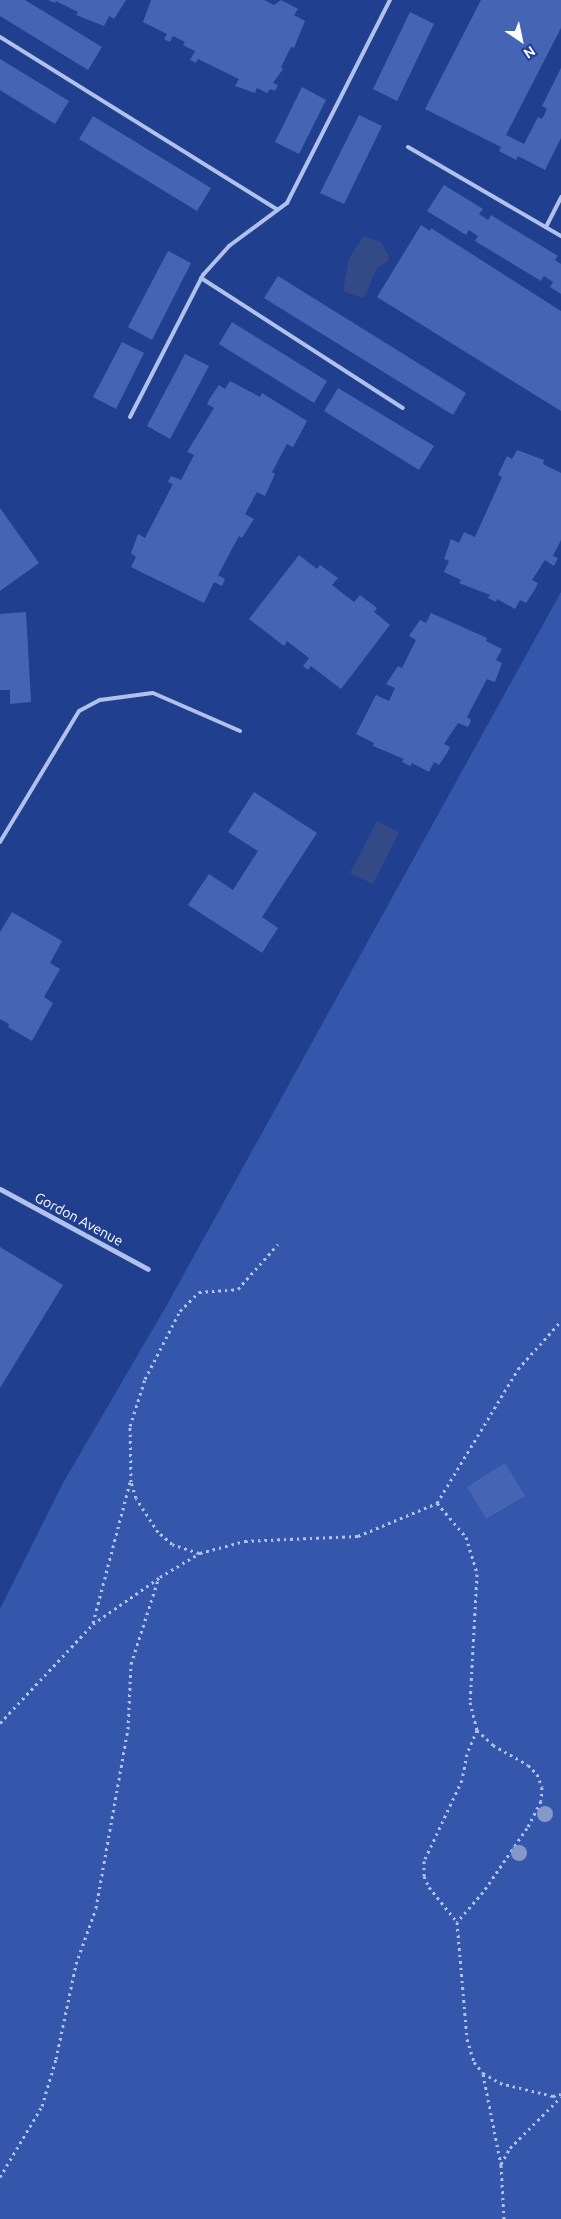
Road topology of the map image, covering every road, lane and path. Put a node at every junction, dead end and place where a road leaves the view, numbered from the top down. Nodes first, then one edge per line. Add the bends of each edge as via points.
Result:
1 (390, 0) edge
2 (0, 37) edge
3 (408, 147) dead end
4 (561, 197) edge
5 (278, 210) junction
6 (546, 227) junction
7 (561, 236) edge
8 (201, 278) junction
9 (403, 408) dead end
10 (130, 418) dead end
11 (240, 731) dead end
12 (0, 842) edge
13 (0, 1189) edge
14 (278, 1244) dead end
15 (148, 1269) dead end
16 (561, 1321) edge
17 (131, 1482) junction
18 (437, 1503) junction
19 (200, 1553) junction
20 (160, 1577) junction
21 (93, 1624) junction
22 (0, 1723) edge
23 (477, 1730) junction
24 (457, 1922) junction
25 (483, 2073) junction
26 (561, 2095) edge
27 (501, 2165) junction
28 (0, 2177) edge
29 (504, 2219) edge

1 - 5 lane via 287,203
2 - 5 lane
3 - 6 lane
4 - 6 lane
5 - 8 lane via 229,246
6 - 7 lane
8 - 9 lane
8 - 10 lane
11 - 12 lane via 153,693 100,700 79,712
13 - 15 street, Gordon Avenue
14 - 17 path via 238,1289 199,1292 180,1311 145,1379 130,1426
16 - 18 path via 518,1368
17 - 19 path via 136,1498 158,1532 172,1544
17 - 21 path
18 - 19 path via 358,1536 245,1541
18 - 23 path via 466,1537 477,1574 470,1702
19 - 20 path
20 - 21 path
20 - 28 path via 131,1664 128,1729 96,1908 76,1964 56,2059 42,2106
21 - 22 path
23 - 24 path via 467,1754 462,1780 424,1861 424,1876 429,1887
23 - 24 path via 493,1745 528,1765 537,1774 542,1787 541,1801 483,1892
24 - 25 path via 467,2039 474,2062
25 - 26 path via 500,2083 528,2091
25 - 27 path
26 - 27 path via 510,2148
27 - 29 path

